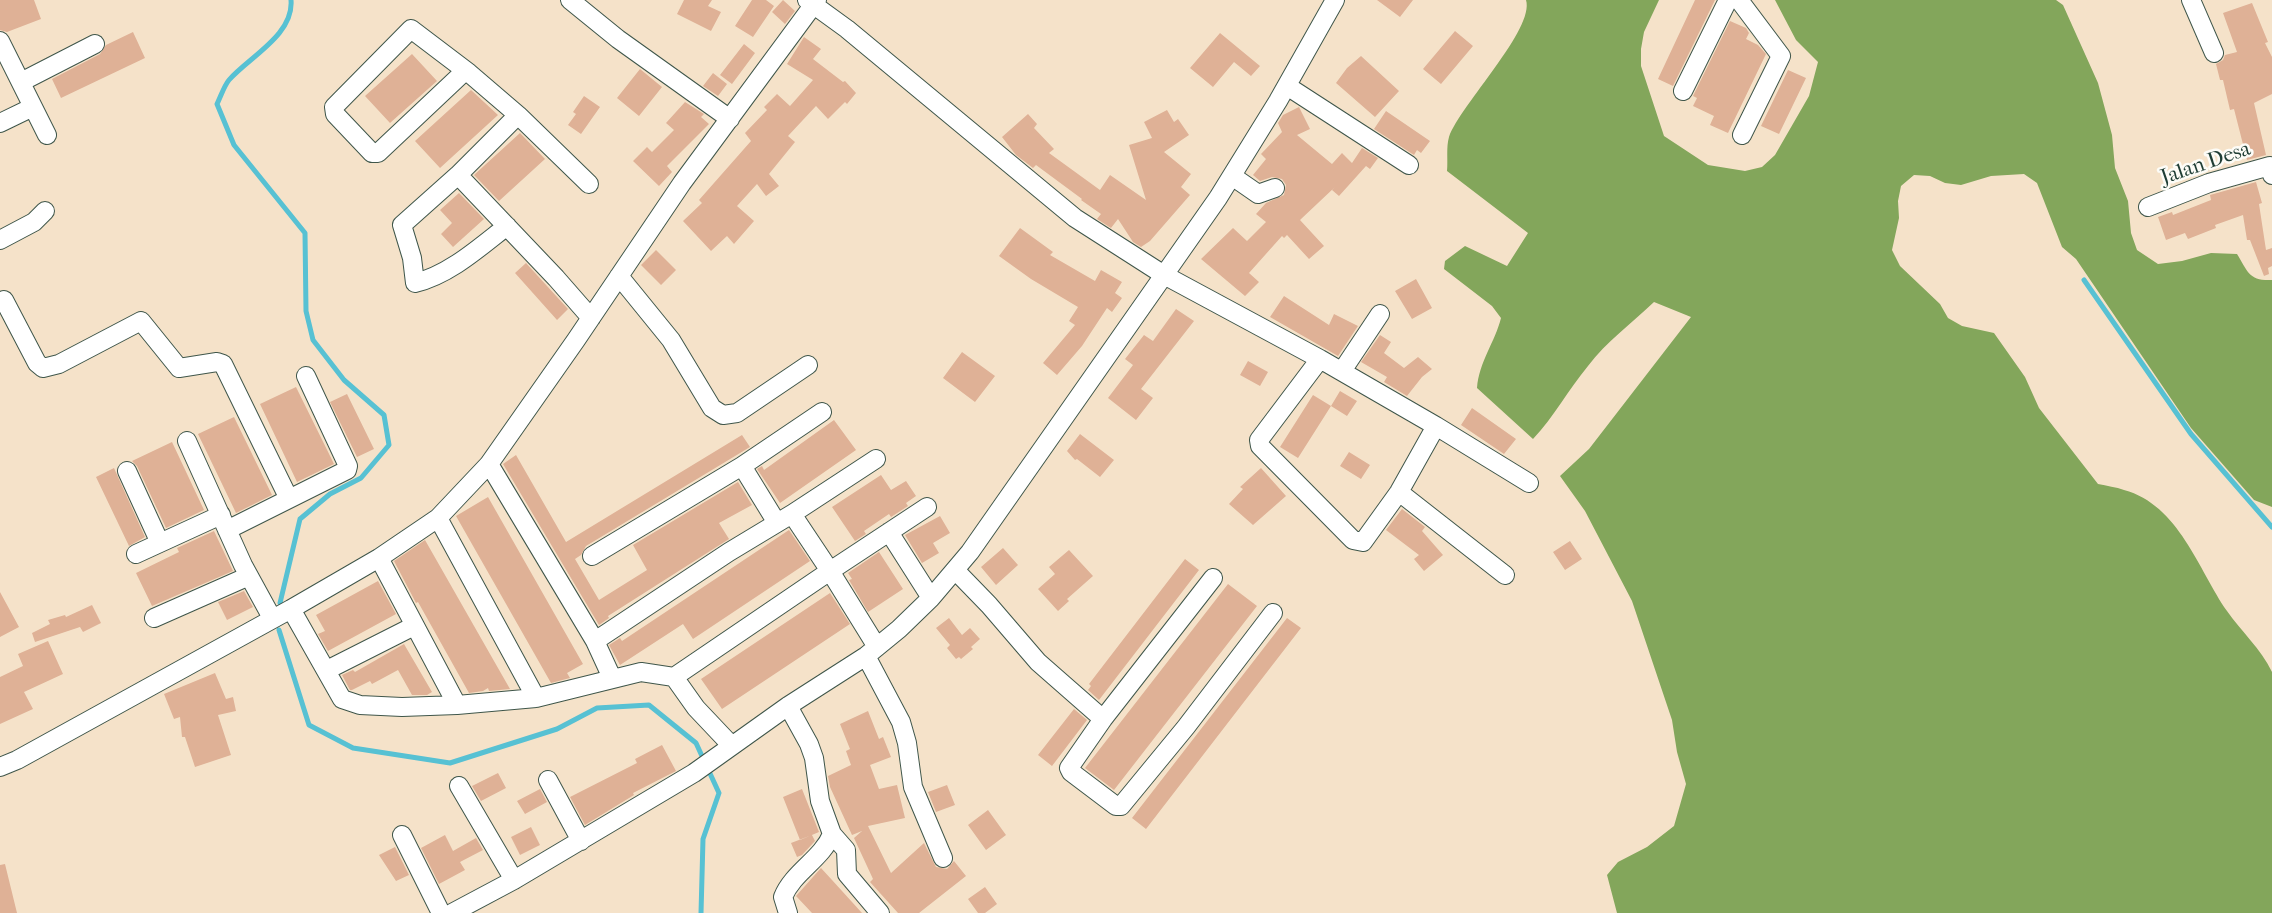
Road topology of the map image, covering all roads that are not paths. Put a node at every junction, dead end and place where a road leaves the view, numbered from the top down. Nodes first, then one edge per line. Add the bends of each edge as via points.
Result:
1 (570, 0) edge
2 (1335, 0) edge
3 (1737, 0) edge
4 (2191, 0) edge
5 (813, 2) edge
6 (0, 41) edge
7 (95, 44) dead end
8 (2214, 53) dead end
9 (465, 71) junction
10 (21, 82) junction
11 (1286, 86) junction
12 (1683, 91) dead end
13 (33, 107) junction
14 (518, 115) junction
15 (730, 118) junction
16 (0, 123) edge
17 (47, 135) dead end
18 (1742, 135) dead end
19 (1409, 164) dead end
20 (2271, 168) edge
21 (458, 175) junction
22 (1232, 176) junction
23 (589, 184) dead end
24 (1275, 188) dead end
25 (2148, 207) dead end
26 (46, 211) dead end
27 (507, 226) junction
28 (0, 240) edge
29 (1164, 275) junction
30 (619, 276) junction
31 (1, 298) edge
32 (1380, 314) dead end
33 (591, 318) junction
34 (1320, 359) junction
35 (808, 365) dead end
36 (1342, 371) junction
37 (306, 376) dead end
38 (822, 412) dead end
39 (1436, 426) junction
40 (187, 441) dead end
41 (876, 458) dead end
42 (489, 464) junction
43 (742, 466) junction
44 (127, 471) dead end
45 (1529, 483) dead end
46 (1399, 492) junction
47 (289, 499) junction
48 (927, 507) dead end
49 (438, 518) junction
50 (785, 518) junction
51 (224, 523) junction
52 (889, 532) junction
53 (160, 543) junction
54 (136, 554) dead end
55 (592, 556) dead end
56 (379, 558) junction
57 (830, 571) junction
58 (956, 571) junction
59 (1505, 575) dead end
60 (249, 576) junction
61 (1213, 578) dead end
62 (931, 598) junction
63 (291, 609) junction
64 (1273, 613) dead end
65 (153, 618) dead end
66 (272, 618) junction
67 (414, 626) junction
68 (595, 641) junction
69 (872, 651) junction
70 (327, 670) junction
71 (674, 677) junction
72 (612, 678) junction
73 (536, 698) junction
74 (457, 705) junction
75 (788, 706) junction
76 (1103, 719) junction
77 (724, 751) junction
78 (0, 767) edge
79 (548, 780) dead end
80 (460, 786) dead end
81 (402, 835) dead end
82 (830, 839) junction
83 (581, 841) junction
84 (943, 858) dead end
85 (514, 880) junction
86 (441, 913) edge
87 (452, 913) edge
88 (788, 913) edge
89 (880, 913) edge

1 - 15 street
2 - 11 street
3 - 12 street
3 - 18 street via 1781,56
4 - 8 street
5 - 15 street
5 - 29 street via 1075,218
6 - 10 street
7 - 10 street
9 - 9 street via 411,29 333,110 372,153 378,153
9 - 14 street
10 - 13 street
11 - 19 street
11 - 22 street
13 - 16 street
13 - 17 street
14 - 21 street
14 - 23 street
15 - 30 street
20 - 25 street, Jalan Desa via 2209,183
21 - 27 street
21 - 27 street via 402,225 414,282 468,257
22 - 24 street via 1258,194
22 - 29 street
26 - 28 street
27 - 33 street
29 - 34 street
29 - 58 street
30 - 33 street
30 - 35 street via 671,340 712,408 723,415 737,413
31 - 47 street via 43,368 141,321 179,368 223,364
32 - 36 street
33 - 42 street
34 - 36 street
34 - 46 street via 1259,440 1260,446 1358,542 1366,540
36 - 39 street
37 - 47 street via 348,468
38 - 43 street
39 - 45 street
39 - 46 street
40 - 51 street
41 - 50 street
42 - 49 street
42 - 68 street
43 - 50 street
43 - 55 street
44 - 53 street
46 - 59 street
47 - 51 street
48 - 52 street
49 - 56 street
49 - 73 street
50 - 57 street
50 - 68 street
51 - 53 street
51 - 60 street
52 - 57 street
52 - 62 street
53 - 54 street
56 - 63 street
56 - 67 street
57 - 69 street
57 - 71 street
58 - 62 street
58 - 76 street via 1038,662
60 - 65 street
60 - 66 street
61 - 76 street
62 - 69 street
63 - 66 street
63 - 70 street
64 - 76 street via 1121,806 1069,768
66 - 78 street
67 - 70 street
67 - 74 street
68 - 72 street
69 - 75 street
69 - 84 street via 901,722 913,787
70 - 74 street via 342,699 360,705
71 - 72 street via 641,673
71 - 77 street
72 - 73 street
73 - 74 street
75 - 77 street
75 - 82 street via 814,758
77 - 83 street
79 - 83 street
80 - 85 street
81 - 86 street
82 - 88 street via 787,886 783,897
82 - 89 street via 829,855
83 - 85 street
85 - 87 street

